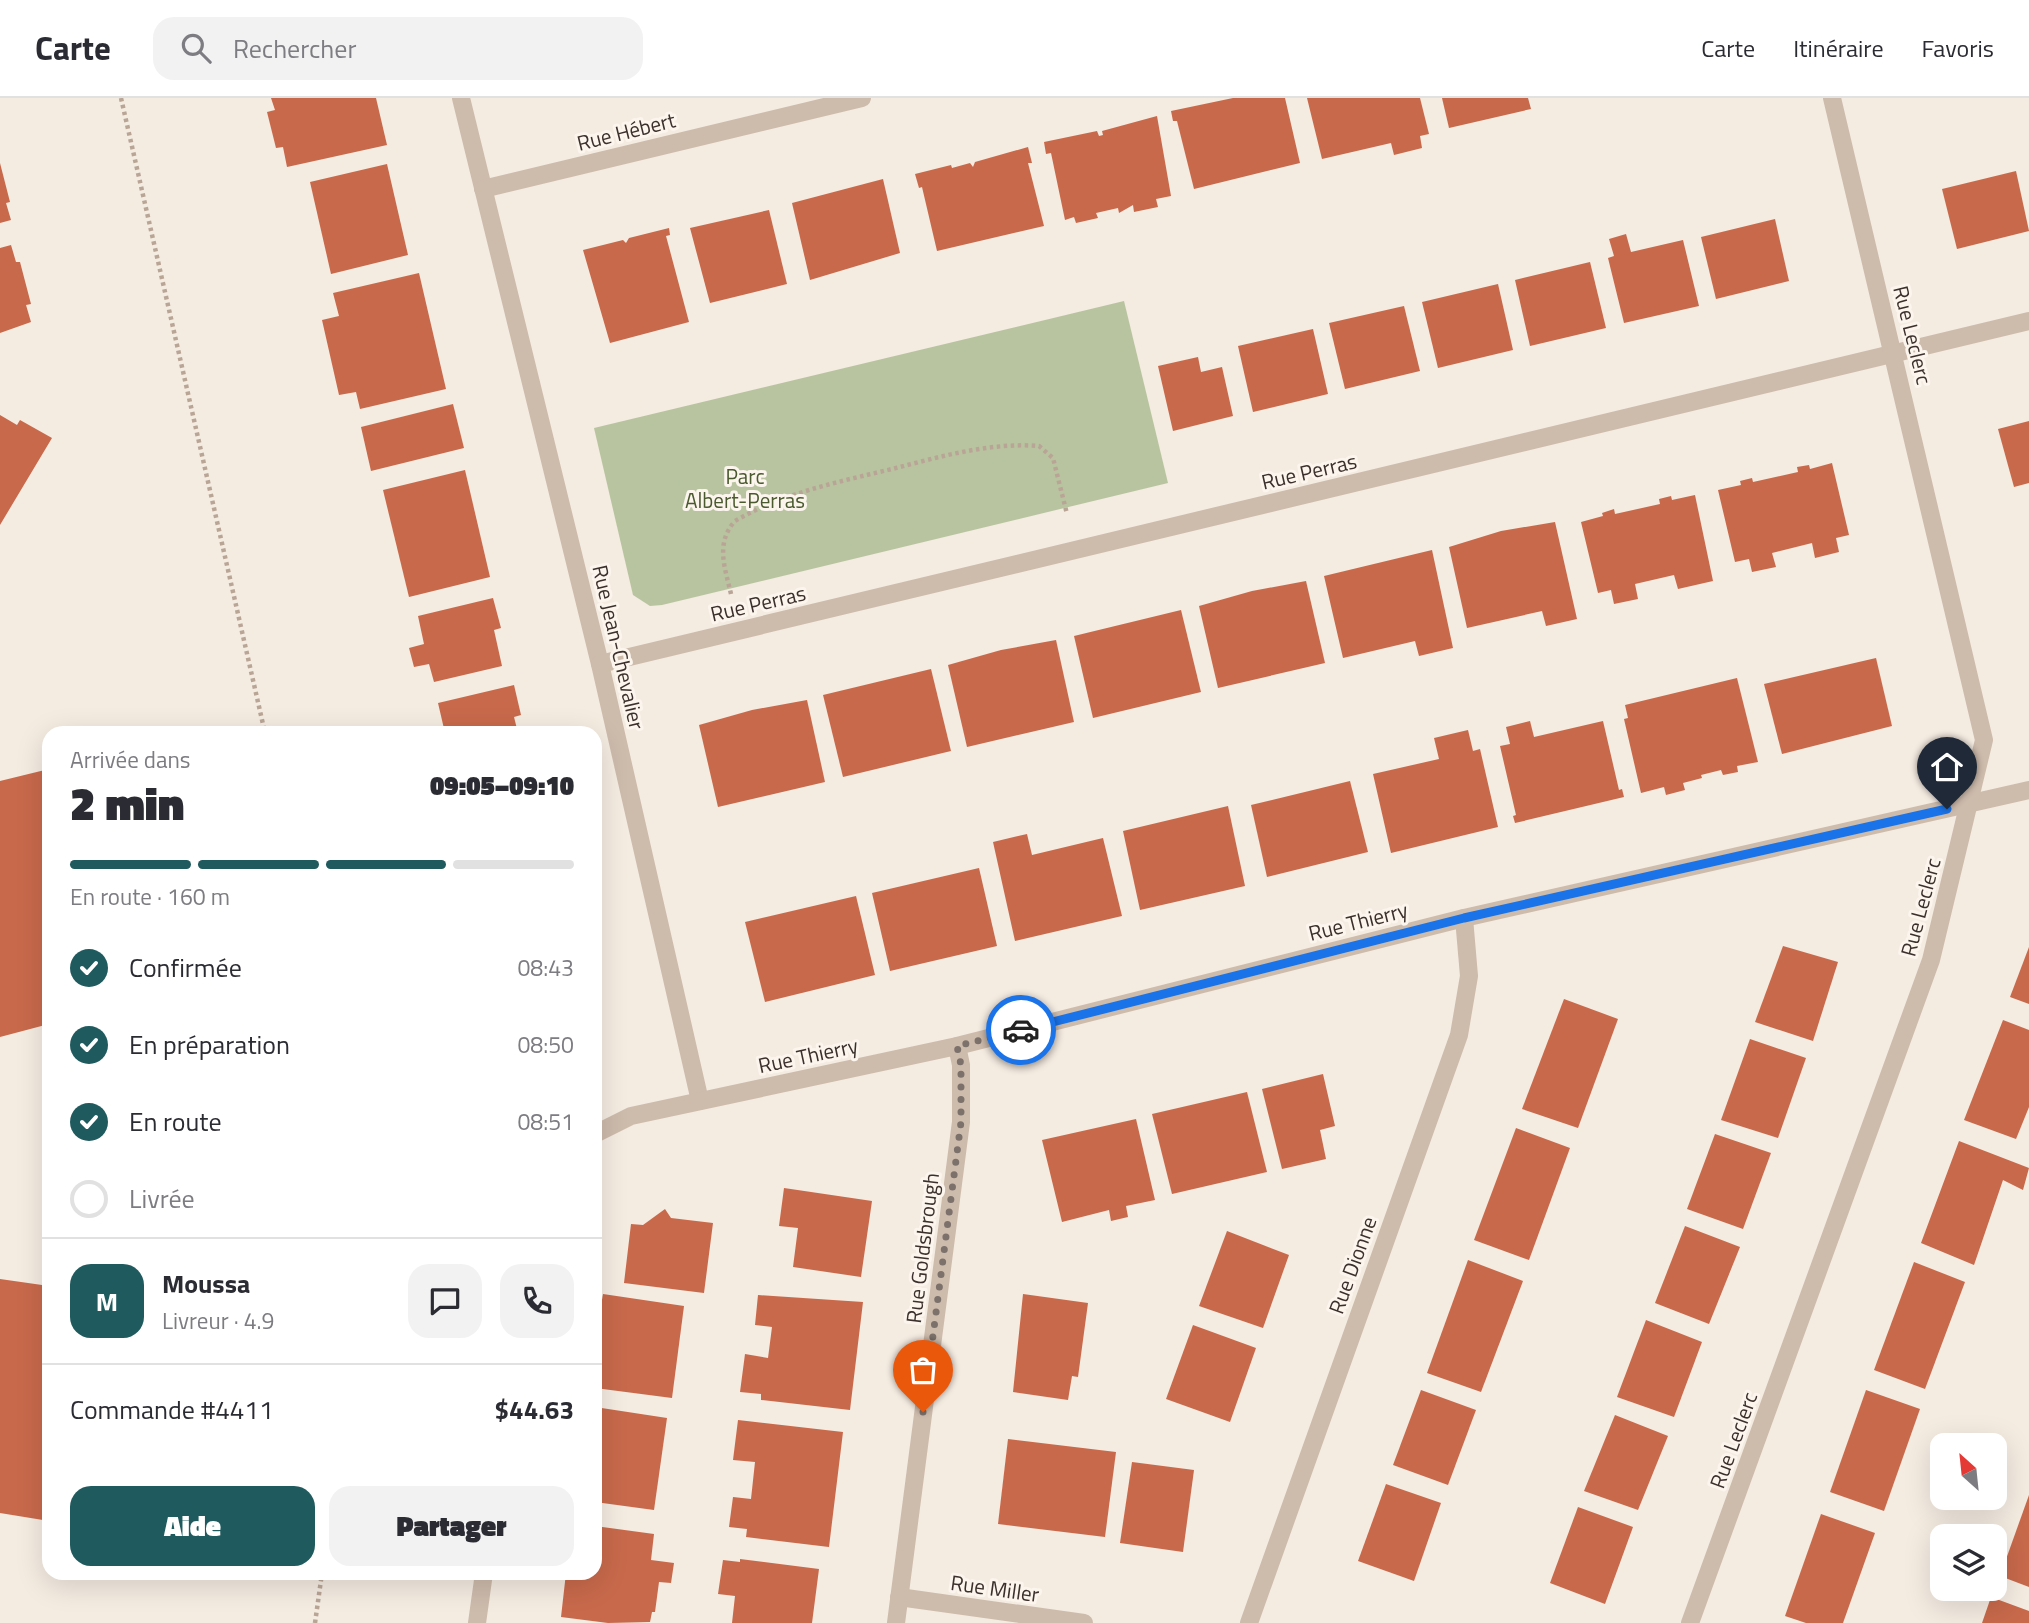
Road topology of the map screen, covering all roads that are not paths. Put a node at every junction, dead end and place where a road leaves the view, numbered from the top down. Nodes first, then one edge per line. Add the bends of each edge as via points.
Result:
1 (461, 98) edge
2 (862, 98) edge
3 (1832, 98) edge
4 (483, 189) junction
5 (2029, 321) edge
6 (1894, 354) junction
7 (600, 664) junction
8 (2029, 790) edge
9 (1970, 804) junction
10 (1464, 918) junction
11 (957, 1046) junction
12 (700, 1101) junction
13 (602, 1131) edge
14 (483, 1580) edge
15 (900, 1597) junction
16 (477, 1623) edge
17 (896, 1623) edge
18 (1084, 1623) edge
19 (1249, 1623) edge
20 (1690, 1623) edge

1 - 4 street, Rue Jean-Chevalier
2 - 4 street, Rue Hébert
3 - 6 street, Rue Leclerc
4 - 7 street, Rue Jean-Chevalier
5 - 6 street, Rue Perras
6 - 7 street, Rue Perras
6 - 9 street, Rue Leclerc via 1983,728 1983,752
7 - 12 street, Rue Jean-Chevalier
8 - 9 street, Rue Thierry
9 - 10 street, Rue Thierry
9 - 20 street, Rue Leclerc via 1931,960
10 - 11 street, Rue Thierry
10 - 19 street, Rue Dionne via 1469,976 1460,1035
11 - 12 street, Rue Thierry
11 - 15 street, Rue Goldsbrough via 961,1122
12 - 13 street via 631,1116
14 - 16 street
15 - 17 street, Rue Goldsbrough
15 - 18 street, Rue Miller

